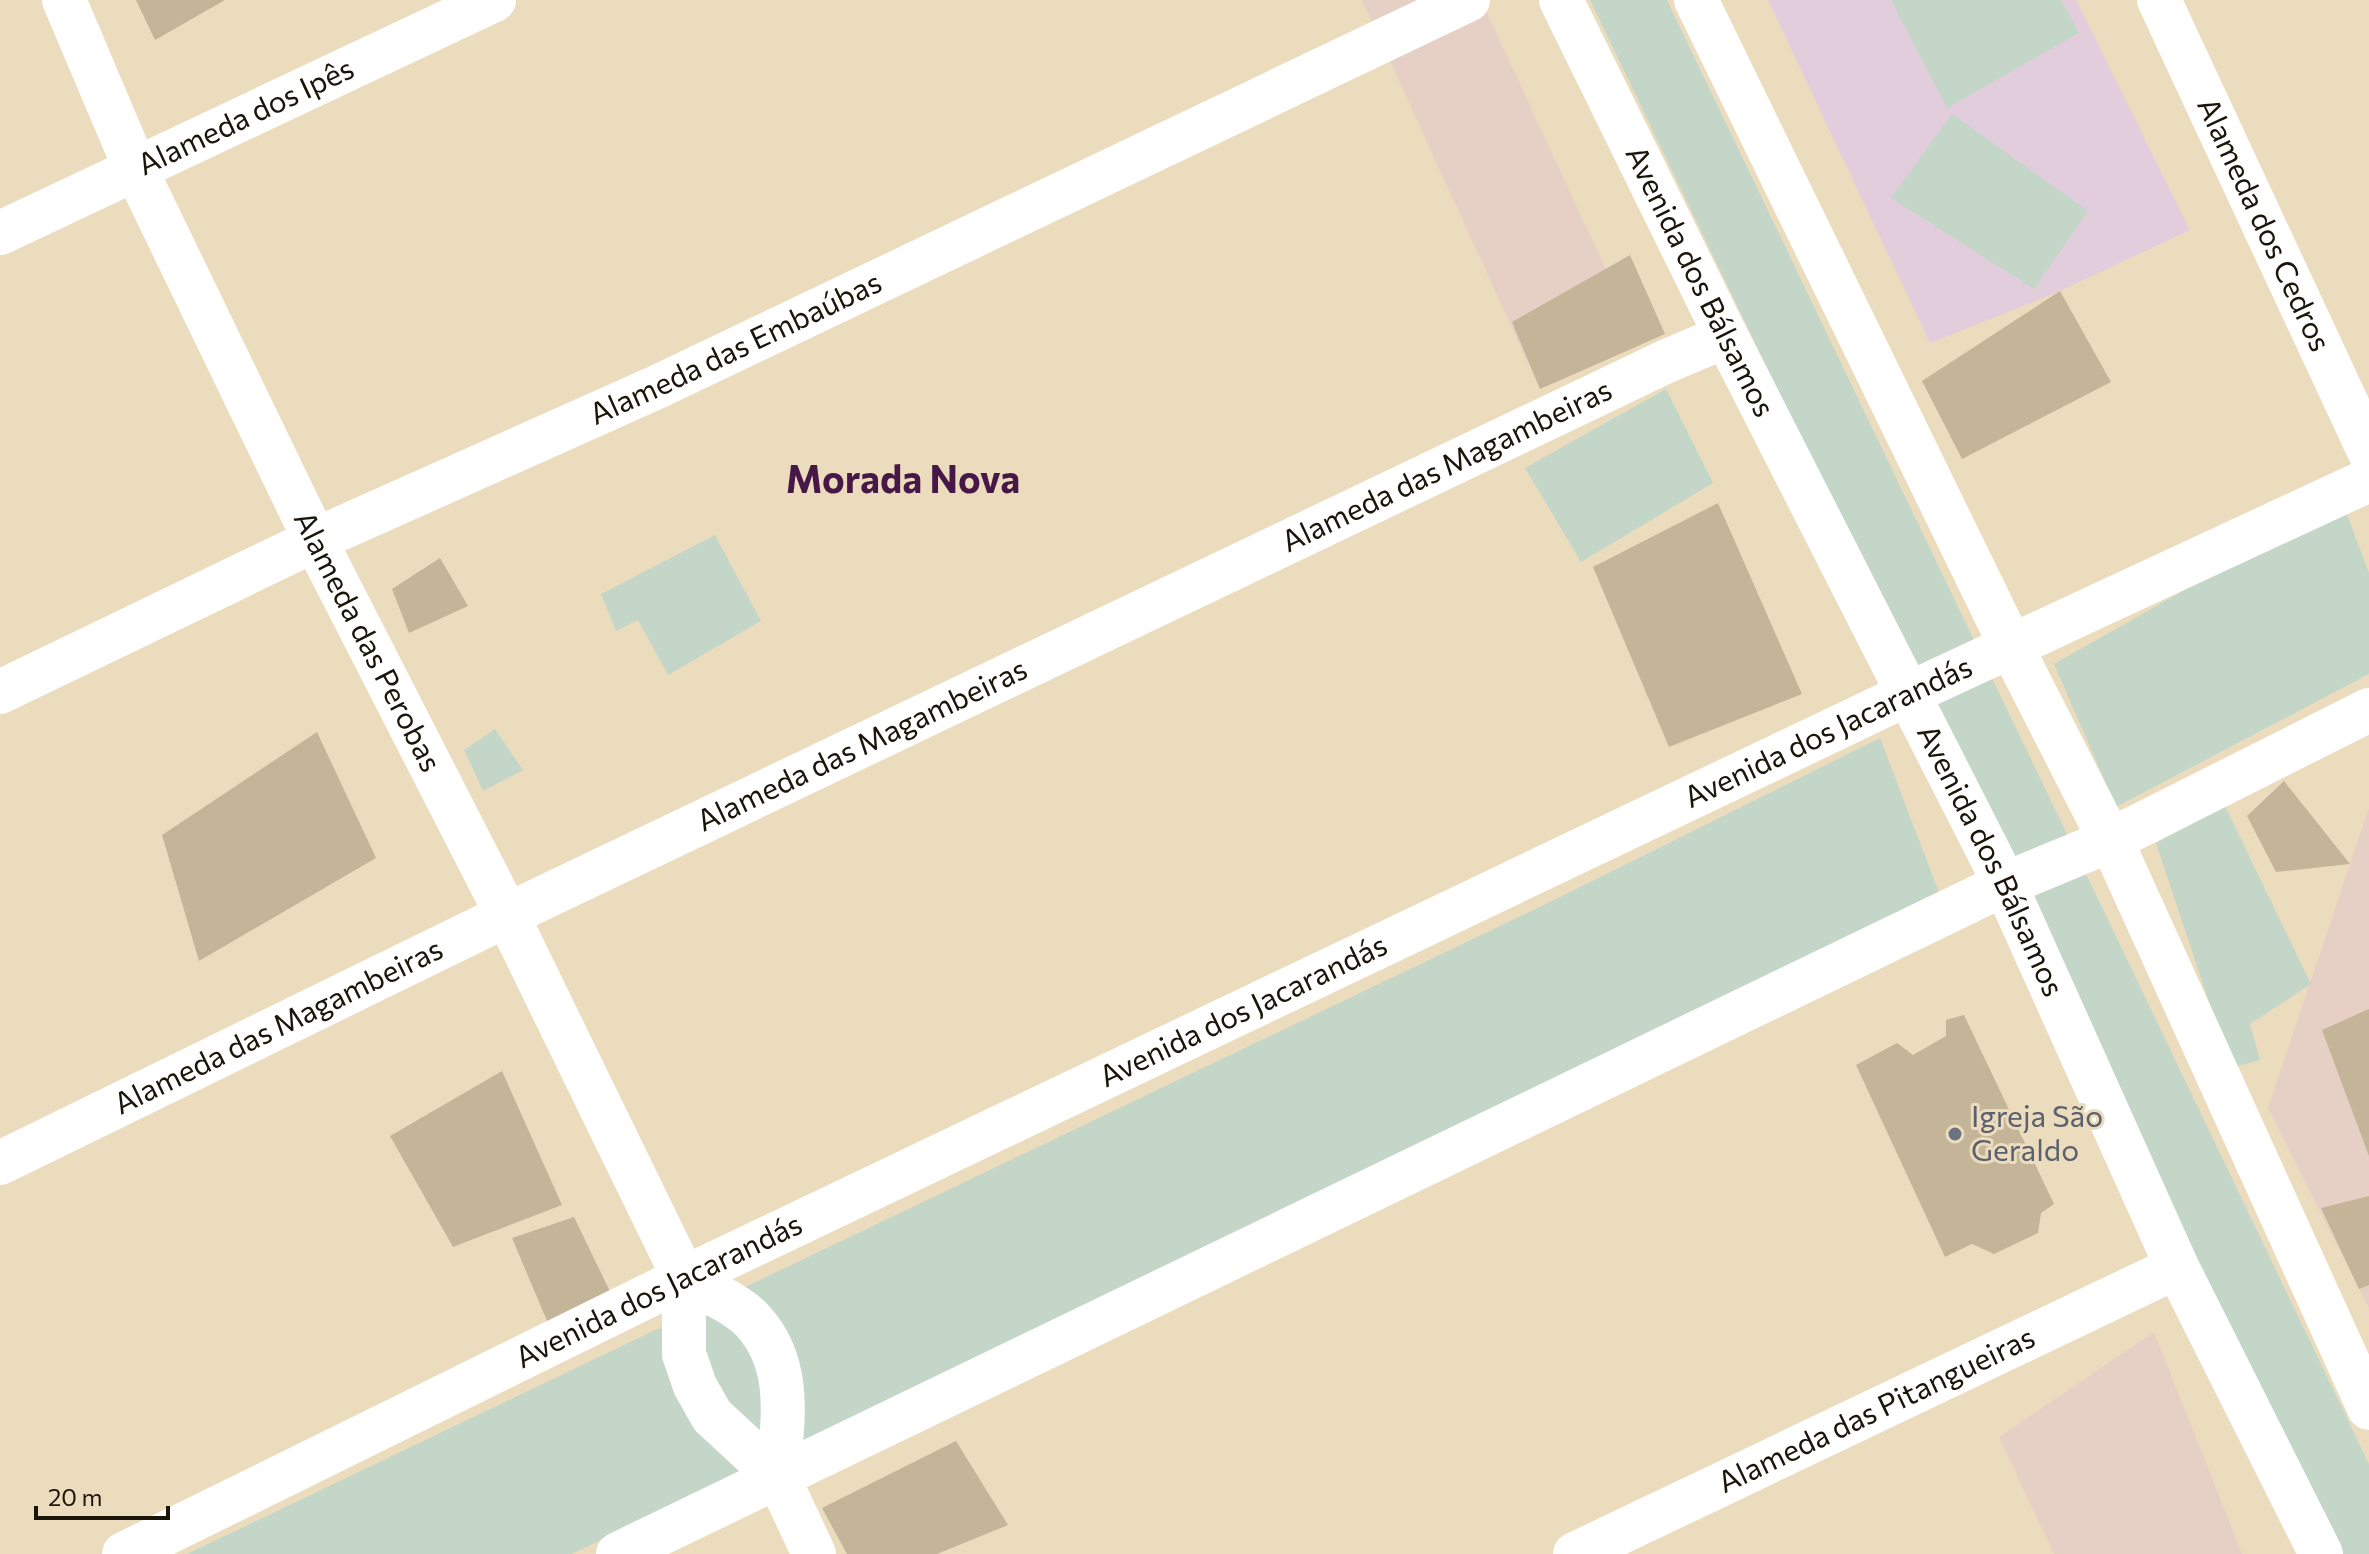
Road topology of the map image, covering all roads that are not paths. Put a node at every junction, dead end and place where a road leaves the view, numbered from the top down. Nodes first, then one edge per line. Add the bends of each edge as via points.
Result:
1 (64, 0) edge
2 (494, 0) edge
3 (1468, 0) edge
4 (1561, 0) edge
5 (1696, 0) edge
6 (2159, 0) edge
7 (136, 170) junction
8 (0, 233) edge
9 (1726, 336) junction
10 (2369, 451) edge
11 (2369, 480) edge
12 (315, 540) junction
13 (2012, 648) junction
14 (0, 692) edge
15 (1908, 694) junction
16 (2369, 710) edge
17 (2109, 841) junction
18 (2005, 884) junction
19 (507, 915) junction
20 (0, 1163) edge
21 (2177, 1267) junction
22 (684, 1278) junction
23 (2369, 1408) edge
24 (778, 1477) junction
25 (124, 1554) edge
26 (618, 1554) edge
27 (814, 1554) edge
28 (1575, 1554) edge
29 (2321, 1554) edge

1 - 7 street, Alameda das Perobas
2 - 7 street, Alameda dos Ipês
3 - 12 street, Alameda das Embaúbas via 657,387
4 - 9 street, Avenida dos Bálsamos
5 - 13 street
6 - 10 street, Alameda dos Cedros
7 - 8 street, Alameda dos Ipês
7 - 12 street, Alameda das Perobas
9 - 15 street, Avenida dos Bálsamos
9 - 19 street, Alameda das Magambeiras
11 - 13 street, Avenida dos Jacarandás
12 - 14 street, Alameda das Embaúbas
12 - 19 street, Alameda das Perobas
13 - 15 street, Avenida dos Jacarandás
13 - 17 street
15 - 18 street, Avenida dos Bálsamos
15 - 22 street, Avenida dos Jacarandás
16 - 17 street
17 - 18 street
17 - 23 street
18 - 21 street, Avenida dos Bálsamos
18 - 24 street
19 - 20 street, Alameda das Magambeiras
19 - 22 street, Alameda das Perobas
21 - 28 street, Alameda das Pitangueiras
21 - 29 street, Avenida dos Bálsamos
22 - 24 street, Alameda das Perobas via 684,1354 695,1386 712,1416
22 - 24 street, Alameda das Perobas via 752,1320 773,1351 785,1388
22 - 25 street, Avenida dos Jacarandás
24 - 26 street
24 - 27 street, Alameda das Perobas

